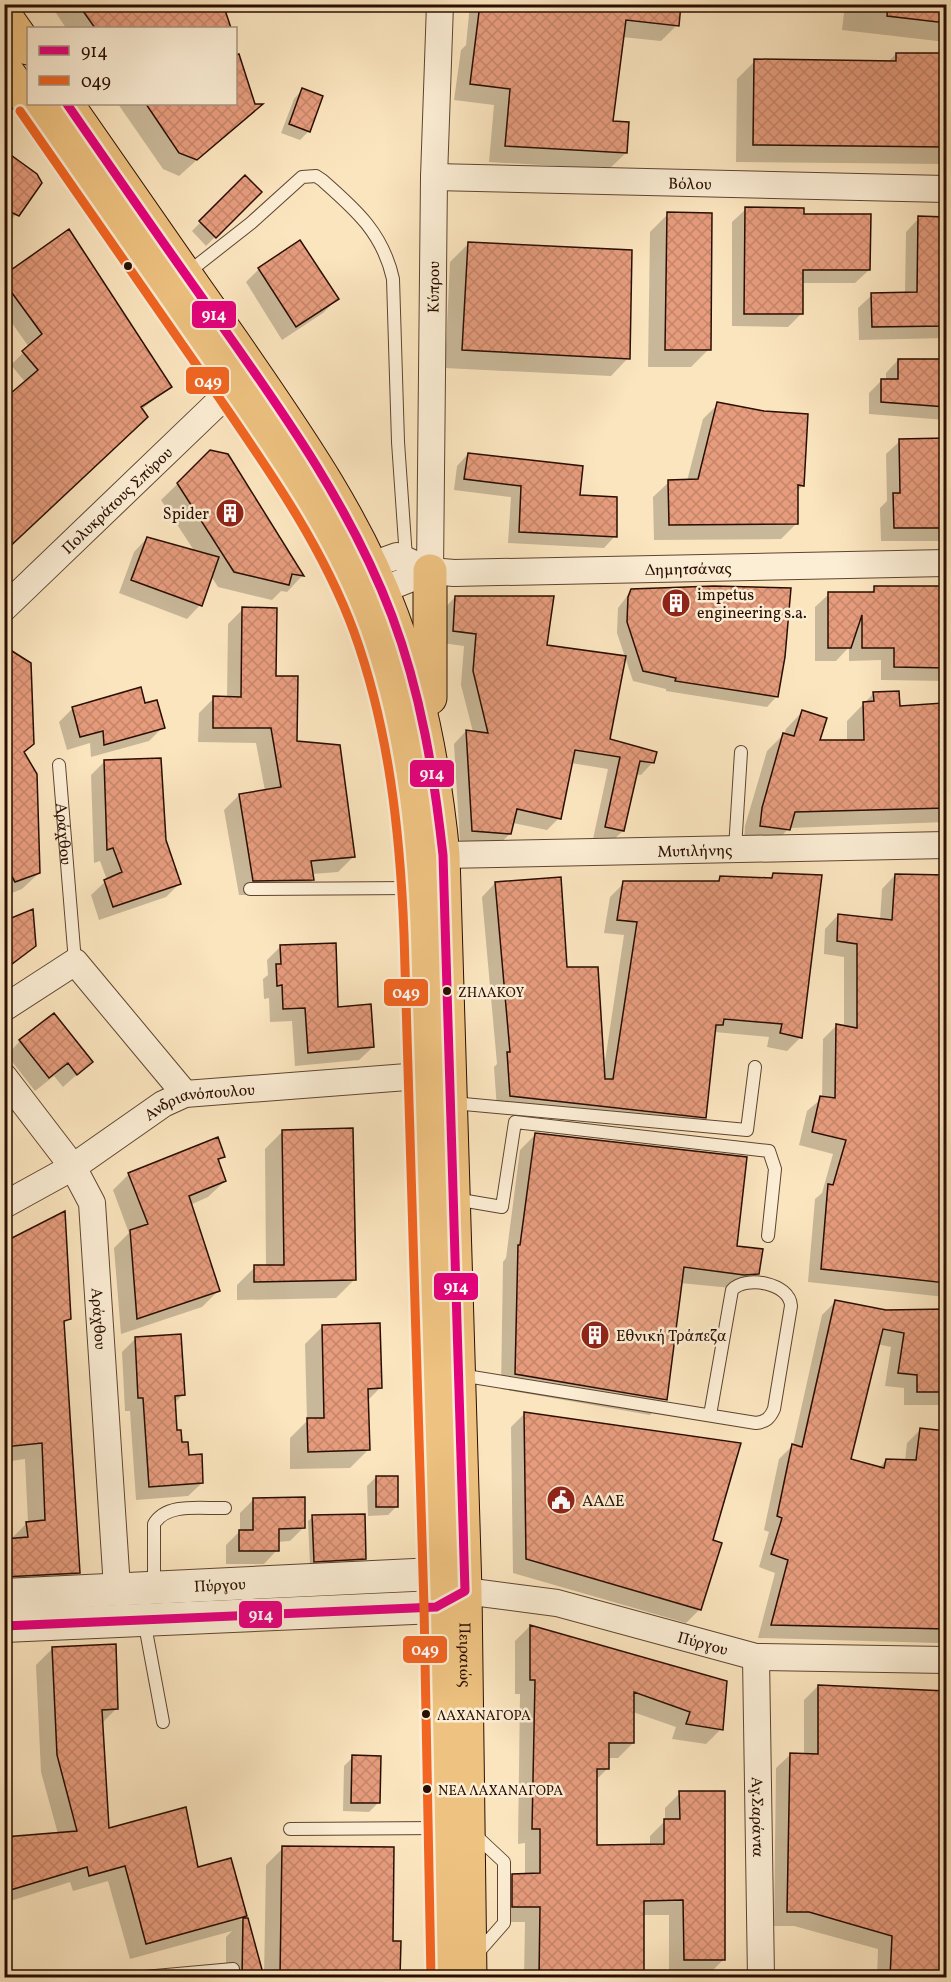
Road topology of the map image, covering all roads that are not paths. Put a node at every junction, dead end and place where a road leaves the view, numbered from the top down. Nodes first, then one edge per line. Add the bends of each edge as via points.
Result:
1 (440, 4) edge
2 (4, 14) edge
3 (27, 47) edge
4 (4, 67) edge
5 (27, 99) edge
6 (31, 105) edge
7 (68, 105) edge
8 (434, 177) junction
9 (946, 189) edge
10 (185, 274) junction
11 (229, 392) junction
12 (946, 563) edge
13 (418, 564) junction
14 (365, 577) junction
15 (4, 608) edge
16 (741, 752) dead end
17 (59, 765) dead end
18 (433, 769) junction
19 (946, 845) edge
20 (735, 849) junction
21 (443, 855) junction
22 (414, 888) junction
23 (250, 889) dead end
24 (75, 962) junction
25 (4, 1008) edge
26 (755, 1067) dead end
27 (420, 1076) junction
28 (4, 1077) edge
29 (185, 1094) junction
30 (451, 1103) junction
31 (73, 1167) junction
32 (454, 1199) junction
33 (4, 1205) edge
34 (768, 1236) dead end
35 (459, 1375) junction
36 (710, 1415) junction
37 (225, 1508) dead end
38 (435, 1574) junction
39 (154, 1587) junction
40 (117, 1588) junction
41 (465, 1591) junction
42 (4, 1595) edge
43 (436, 1607) junction
44 (143, 1619) junction
45 (4, 1626) edge
46 (756, 1657) junction
47 (946, 1660) edge
48 (163, 1722) dead end
49 (290, 1829) dead end
50 (454, 1829) junction
51 (232, 1969) dead end
52 (461, 1972) edge
53 (133, 1977) edge
54 (761, 1977) edge

1 - 8 street, Κύπρου
2 - 3 main road
4 - 5 main road, Πειραιώς
6 - 11 main road, Πειραιώς
7 - 10 main road, Πειραιώς
8 - 9 street, Βόλου
8 - 13 street, Κύπρου
10 - 13 lane via 302,177 316,176 322,180 374,230 393,279 398,442
10 - 14 main road, Πειραιώς via 312,461 356,537
11 - 14 main road, Πειραιώς
11 - 15 street, Πολυκράτους Σπύρου
12 - 13 street, Δημητσάνας via 454,573
13 - 14 street, Δημητσάνας
13 - 18 main road
14 - 18 main road, Πειραιώς via 405,653
14 - 22 main road, Πειραιώς via 377,664 408,808
16 - 20 lane
17 - 24 lane, Αράχθου
18 - 21 main road, Πειραιώς
19 - 20 street, Μυτιλήνης
20 - 21 street, Μυτιλήνης
21 - 30 main road, Πειραιώς
22 - 23 lane
22 - 27 main road, Πειραιώς
24 - 25 street
24 - 29 street
26 - 30 lane via 747,1130
27 - 29 street, Ανδριανόπουλου
27 - 38 main road, Πειραιώς
28 - 31 street, Αράχθου
29 - 31 street, Ανδριανόπουλου via 163,1104
30 - 32 main road, Πειραιώς
31 - 33 street, Ανδριανόπουλου
31 - 40 street, Αράχθου via 92,1203
32 - 34 lane via 502,1207 515,1122 769,1151 775,1169
32 - 35 main road, Πειραιώς
35 - 36 lane
35 - 41 main road, Πειραιώς
36 - 36 lane via 756,1423 772,1415 791,1306 784,1290 748,1283 732,1290
37 - 39 lane via 170,1510 159,1516 154,1524
38 - 39 street, Πύργου
38 - 41 street, Πύργου
38 - 43 main road, Πειραιώς
39 - 40 street, Πύργου
40 - 42 street, Πύργου
41 - 43 street, Πύργου
41 - 46 street, Πύργου via 557,1603
41 - 50 main road, Πειραιώς
43 - 44 street, Πύργου
43 - 50 main road, Πειραιώς
44 - 45 street, Πύργου
44 - 48 lane
46 - 47 street, Πύργου
46 - 54 street, Αγ.Σαράντα
49 - 50 lane
50 - 52 main road, Πειραιώς
51 - 53 lane

